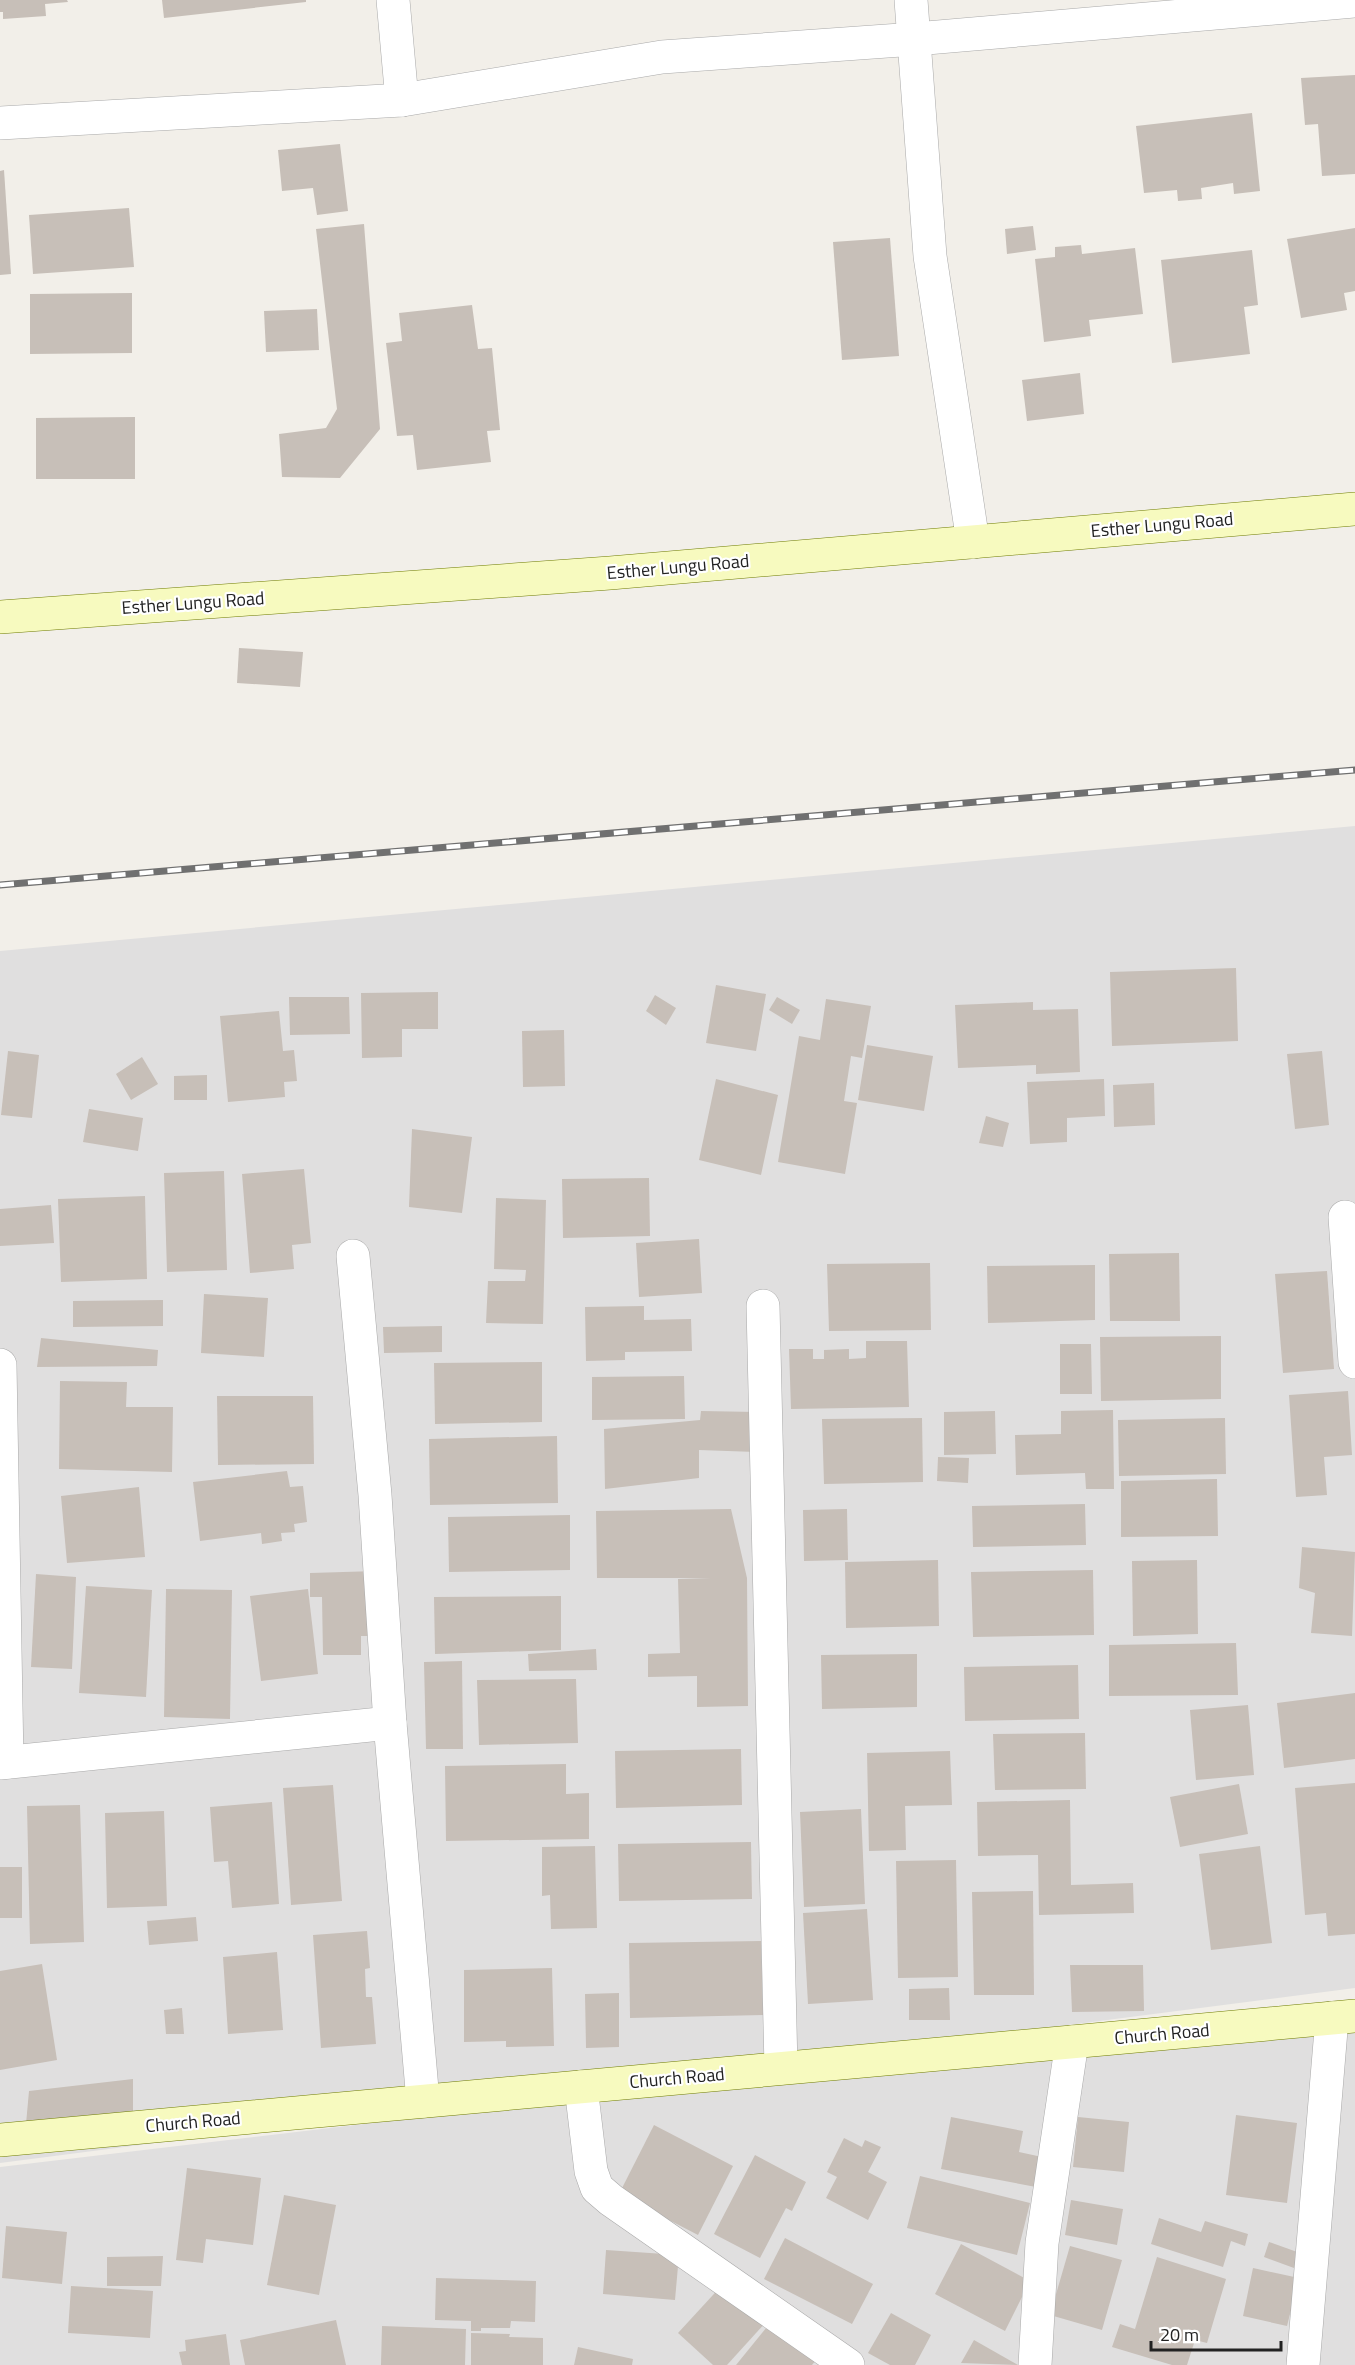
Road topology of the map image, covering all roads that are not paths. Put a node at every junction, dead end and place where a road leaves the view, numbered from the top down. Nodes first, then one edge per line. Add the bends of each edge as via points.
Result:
1 (393, 0) edge
2 (911, 0) edge
3 (1355, 1) edge
4 (915, 39) junction
5 (402, 100) junction
6 (0, 123) edge
7 (1355, 508) edge
8 (973, 542) junction
9 (0, 617) edge
10 (1346, 1216) dead end
11 (353, 1256) dead end
12 (763, 1306) dead end
13 (1355, 1362) edge
14 (0, 1365) edge
15 (390, 1723) junction
16 (4, 1763) edge
17 (1344, 2017) edge
18 (1072, 2042) junction
19 (781, 2068) junction
20 (581, 2086) junction
21 (423, 2101) junction
22 (0, 2140) edge
23 (848, 2365) edge
24 (1035, 2365) edge
25 (1303, 2365) edge

1 - 5 street
2 - 4 street
3 - 4 street
4 - 5 street via 662,57
4 - 8 street via 930,256
5 - 6 street
7 - 8 street, Esther Lungu Road
8 - 9 street, Esther Lungu Road via 610,573
10 - 13 street
11 - 15 street via 375,1495
12 - 19 street
14 - 16 street
15 - 16 street
15 - 21 street
17 - 18 street, Church Road
17 - 25 street
18 - 19 street, Church Road
18 - 24 street via 1042,2243
19 - 20 street, Church Road
20 - 21 street, Church Road
20 - 23 street via 591,2171 597,2188
21 - 22 street, Church Road

